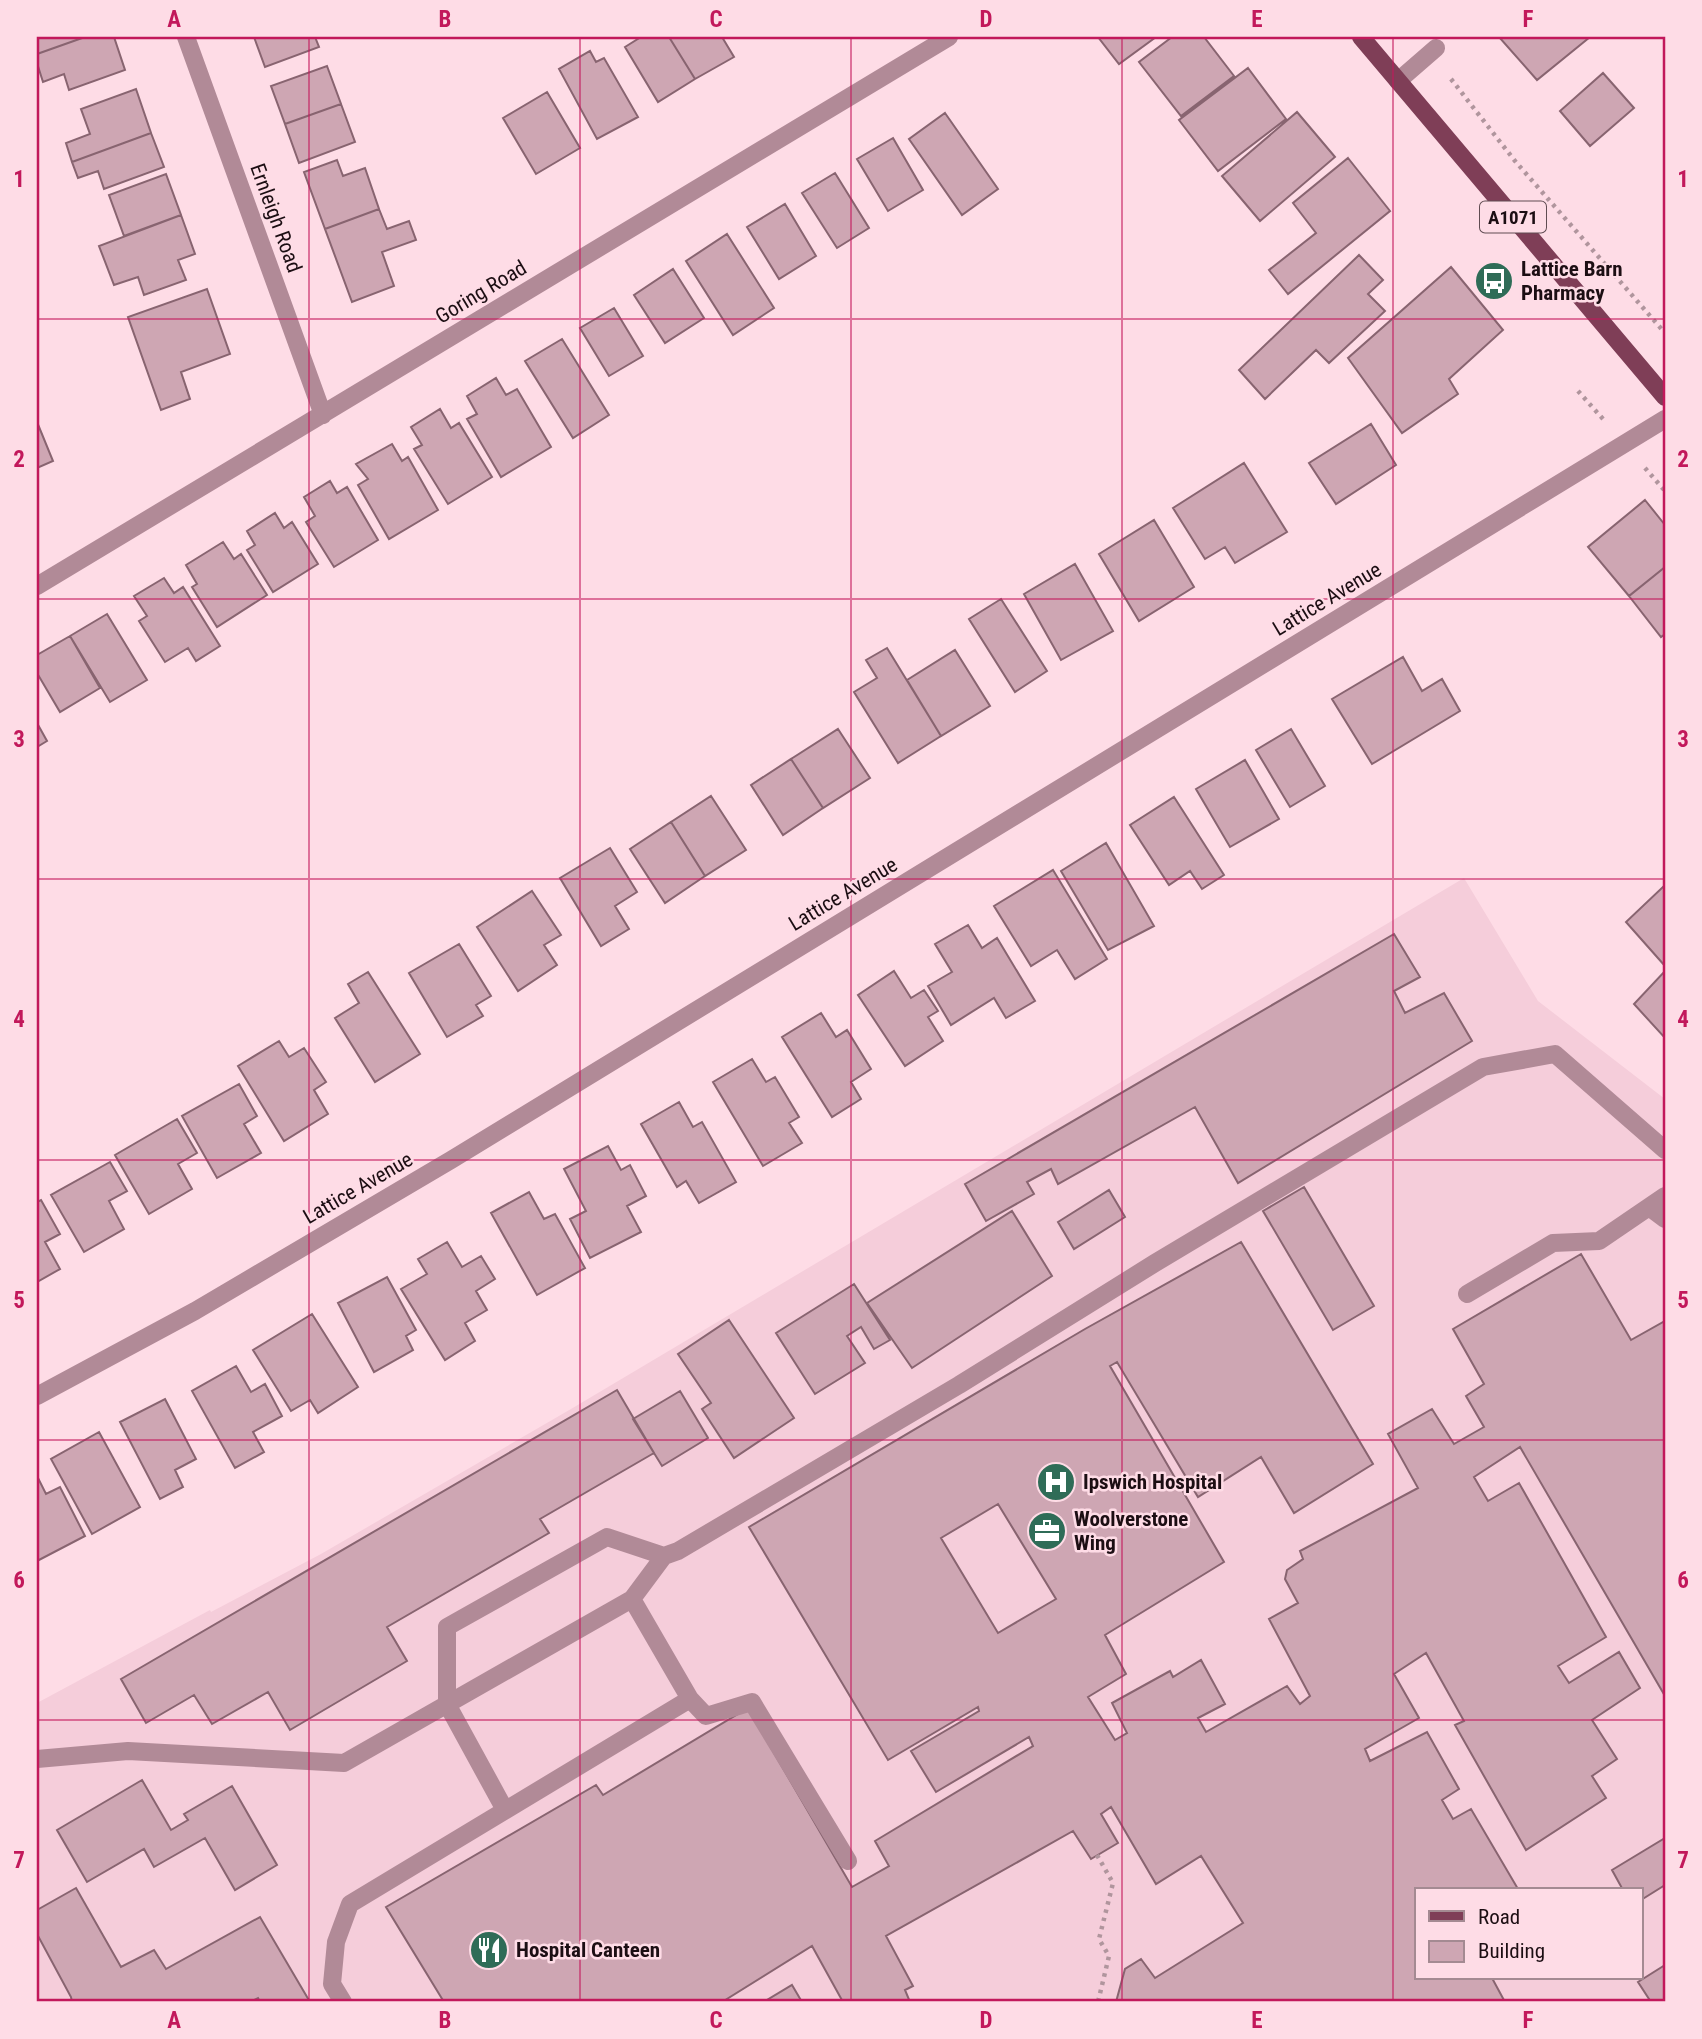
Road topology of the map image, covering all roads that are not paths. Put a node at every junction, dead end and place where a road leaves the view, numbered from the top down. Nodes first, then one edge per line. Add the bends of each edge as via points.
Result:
1 (186, 37) edge
2 (949, 37) edge
3 (1361, 37) edge
4 (1433, 50) road end
5 (1398, 81) junction
6 (1665, 397) edge
7 (323, 415) junction
8 (1665, 419) edge
9 (37, 586) edge
10 (1665, 1150) edge
11 (1665, 1196) edge
12 (1649, 1207) junction
13 (1665, 1219) edge
14 (1466, 1294) dead end
15 (37, 1396) edge
16 (664, 1556) junction
17 (632, 1599) junction
18 (690, 1699) junction
19 (447, 1704) junction
20 (37, 1759) edge
21 (505, 1810) junction
22 (848, 1861) dead end
23 (343, 2002) edge

1 - 7 street, Ernleigh Road
2 - 7 street, Goring Road
3 - 5 main road, A1071
4 - 5 street
5 - 6 main road, A1071
7 - 9 street, Goring Road
8 - 15 street, Lattice Avenue via 451,1160 194,1311
10 - 16 street via 1555,1054 1483,1067 958,1385
11 - 12 street
12 - 13 street
12 - 14 street via 1599,1241 1553,1242
16 - 17 street
16 - 19 street via 607,1537 447,1627
17 - 18 street
17 - 19 street
18 - 21 street
18 - 22 street via 706,1716 752,1702
19 - 20 street via 344,1763 128,1751
19 - 21 street
21 - 23 street via 350,1904 334,1956 332,1984

